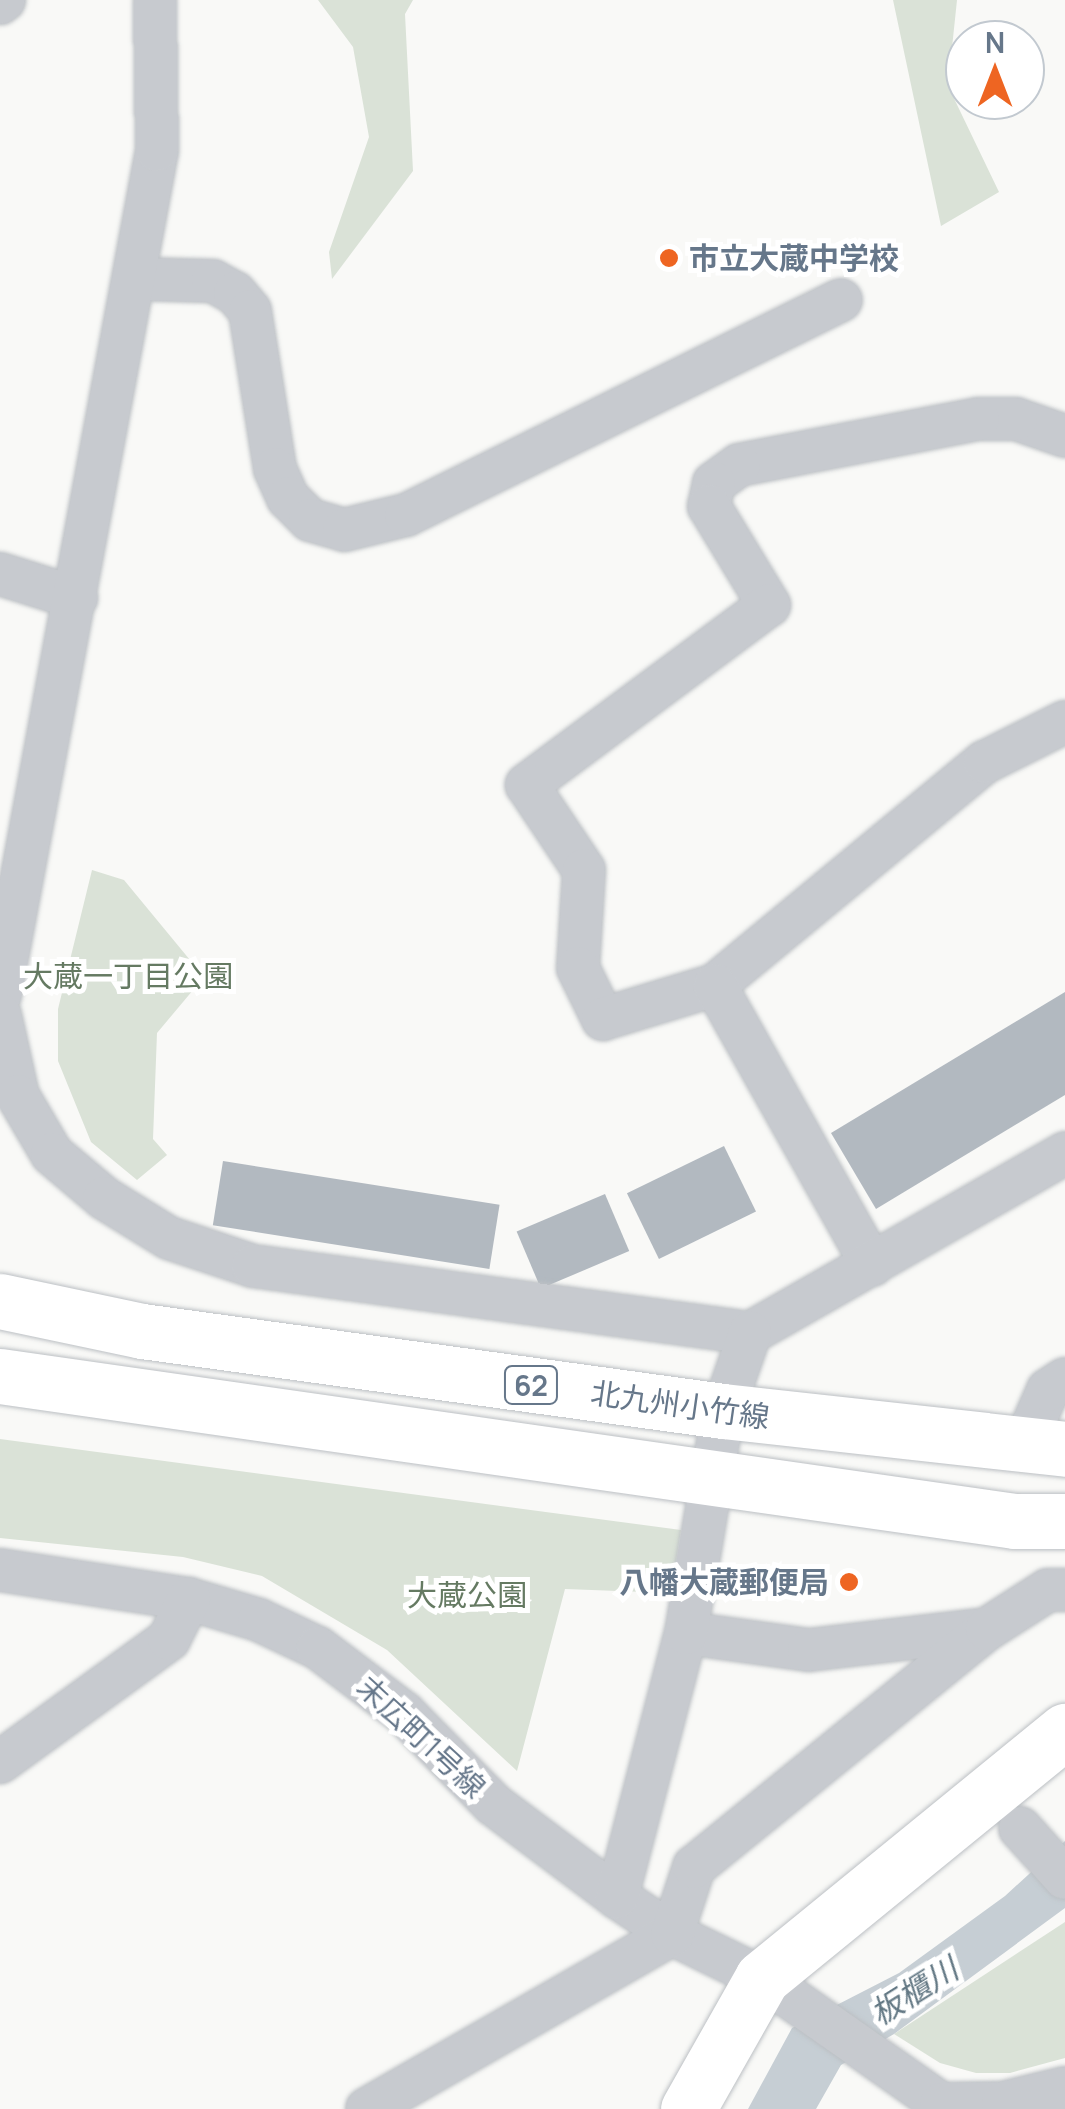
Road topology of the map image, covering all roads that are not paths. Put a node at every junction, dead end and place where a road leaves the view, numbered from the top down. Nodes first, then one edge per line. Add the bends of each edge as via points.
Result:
1 (155, 0) edge
2 (137, 279) junction
3 (841, 300) dead end
4 (1065, 436) edge
5 (0, 574) edge
6 (76, 598) junction
7 (1065, 722) edge
8 (715, 985) junction
9 (0, 996) edge
10 (0, 1016) edge
11 (1065, 1153) edge
12 (872, 1266) junction
13 (0, 1301) edge
14 (750, 1334) junction
15 (0, 1376) edge
16 (1065, 1379) edge
17 (723, 1411) junction
18 (1044, 1448) edge
19 (712, 1480) junction
20 (1065, 1521) edge
21 (0, 1570) edge
22 (1065, 1590) edge
23 (189, 1599) junction
24 (987, 1629) junction
25 (686, 1633) junction
26 (1065, 1731) edge
27 (0, 1762) edge
28 (1020, 1828) dead end
29 (1065, 1878) edge
30 (617, 1896) junction
31 (672, 1934) junction
32 (781, 1991) junction
33 (1065, 2088) edge
34 (939, 2106) edge
35 (366, 2109) edge
36 (688, 2109) edge

1 - 2 street via 157,150
2 - 3 street via 213,282 250,311 276,469 288,498 310,520 344,530 406,515
2 - 6 street
4 - 8 street via 1016,419 978,419 740,466 714,483 709,506 769,605 527,785 584,870 578,968 603,1020
5 - 6 street
6 - 9 street
7 - 8 street via 985,762
8 - 12 street
10 - 14 street via 18,1096 52,1154 104,1198 169,1238 253,1266
11 - 12 street
12 - 14 street
13 - 17 main road, 北九州小竹線 / 62 via 142,1331
14 - 17 street
15 - 19 main road, 62
16 - 18 street via 1048,1390
17 - 18 main road, 北九州小竹線 / 62
17 - 19 street
19 - 20 main road, 62 via 1015,1521
19 - 25 street
21 - 23 street, 末広町1号線
22 - 24 street via 1048,1590
23 - 27 street via 169,1639
23 - 30 street, 末広町1号線 via 259,1620 363,1678 493,1804
24 - 25 street via 809,1650
24 - 31 street via 694,1867
25 - 30 street
26 - 32 main road
28 - 29 street
30 - 31 street, 末広町1号線
31 - 32 street, 末広町1号線
31 - 35 street
32 - 34 street, 末広町1号線
32 - 36 main road
33 - 34 street via 1003,2103

